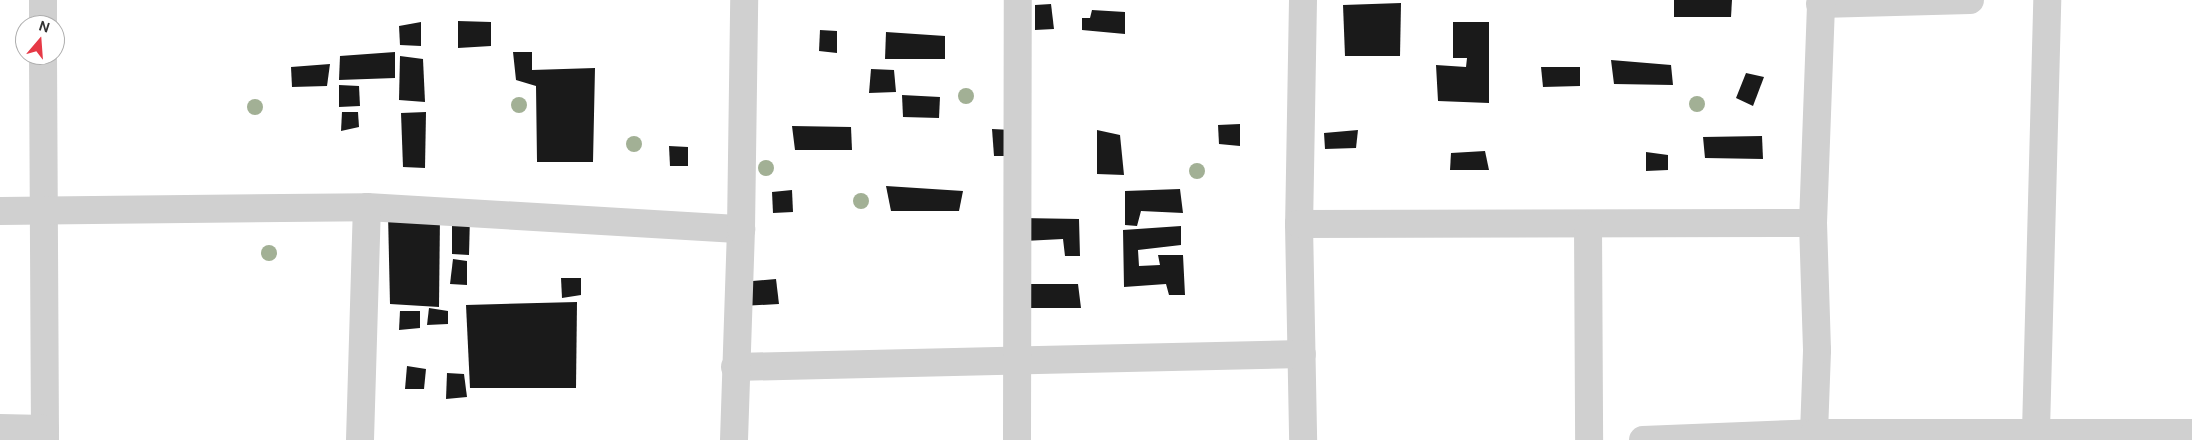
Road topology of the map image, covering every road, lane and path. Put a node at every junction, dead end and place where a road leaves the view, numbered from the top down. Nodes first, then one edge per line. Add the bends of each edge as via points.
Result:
1 (43, 0) edge
2 (744, 0) edge
3 (1018, 0) edge
4 (1303, 0) edge
5 (1970, 0) edge
6 (2047, 0) edge
7 (1821, 2) edge
8 (43, 15) edge
9 (43, 65) edge
10 (367, 207) junction
11 (44, 210) junction
12 (0, 211) edge
13 (1813, 223) junction
14 (1299, 224) junction
15 (1588, 226) junction
16 (742, 228) junction
17 (1302, 354) junction
18 (1015, 363) junction
19 (734, 368) junction
20 (0, 428) edge
21 (2036, 431) junction
22 (1814, 433) junction
23 (2192, 433) edge
24 (45, 435) edge
25 (360, 440) edge
26 (734, 440) edge
27 (1017, 440) edge
28 (1303, 440) edge
29 (1589, 440) edge
30 (1643, 440) edge

1 - 8 street
2 - 16 street
3 - 18 street
4 - 14 street
5 - 7 street
6 - 21 street
7 - 13 street
9 - 11 street
10 - 11 street
10 - 16 street
10 - 25 street
11 - 12 street
11 - 24 street
13 - 15 street
13 - 22 street via 1817,350
14 - 15 street
14 - 17 street
15 - 29 street
16 - 19 street
17 - 18 street
17 - 28 street
18 - 19 street
18 - 27 street
19 - 26 street
20 - 24 street
21 - 22 street
21 - 23 street
22 - 30 street

